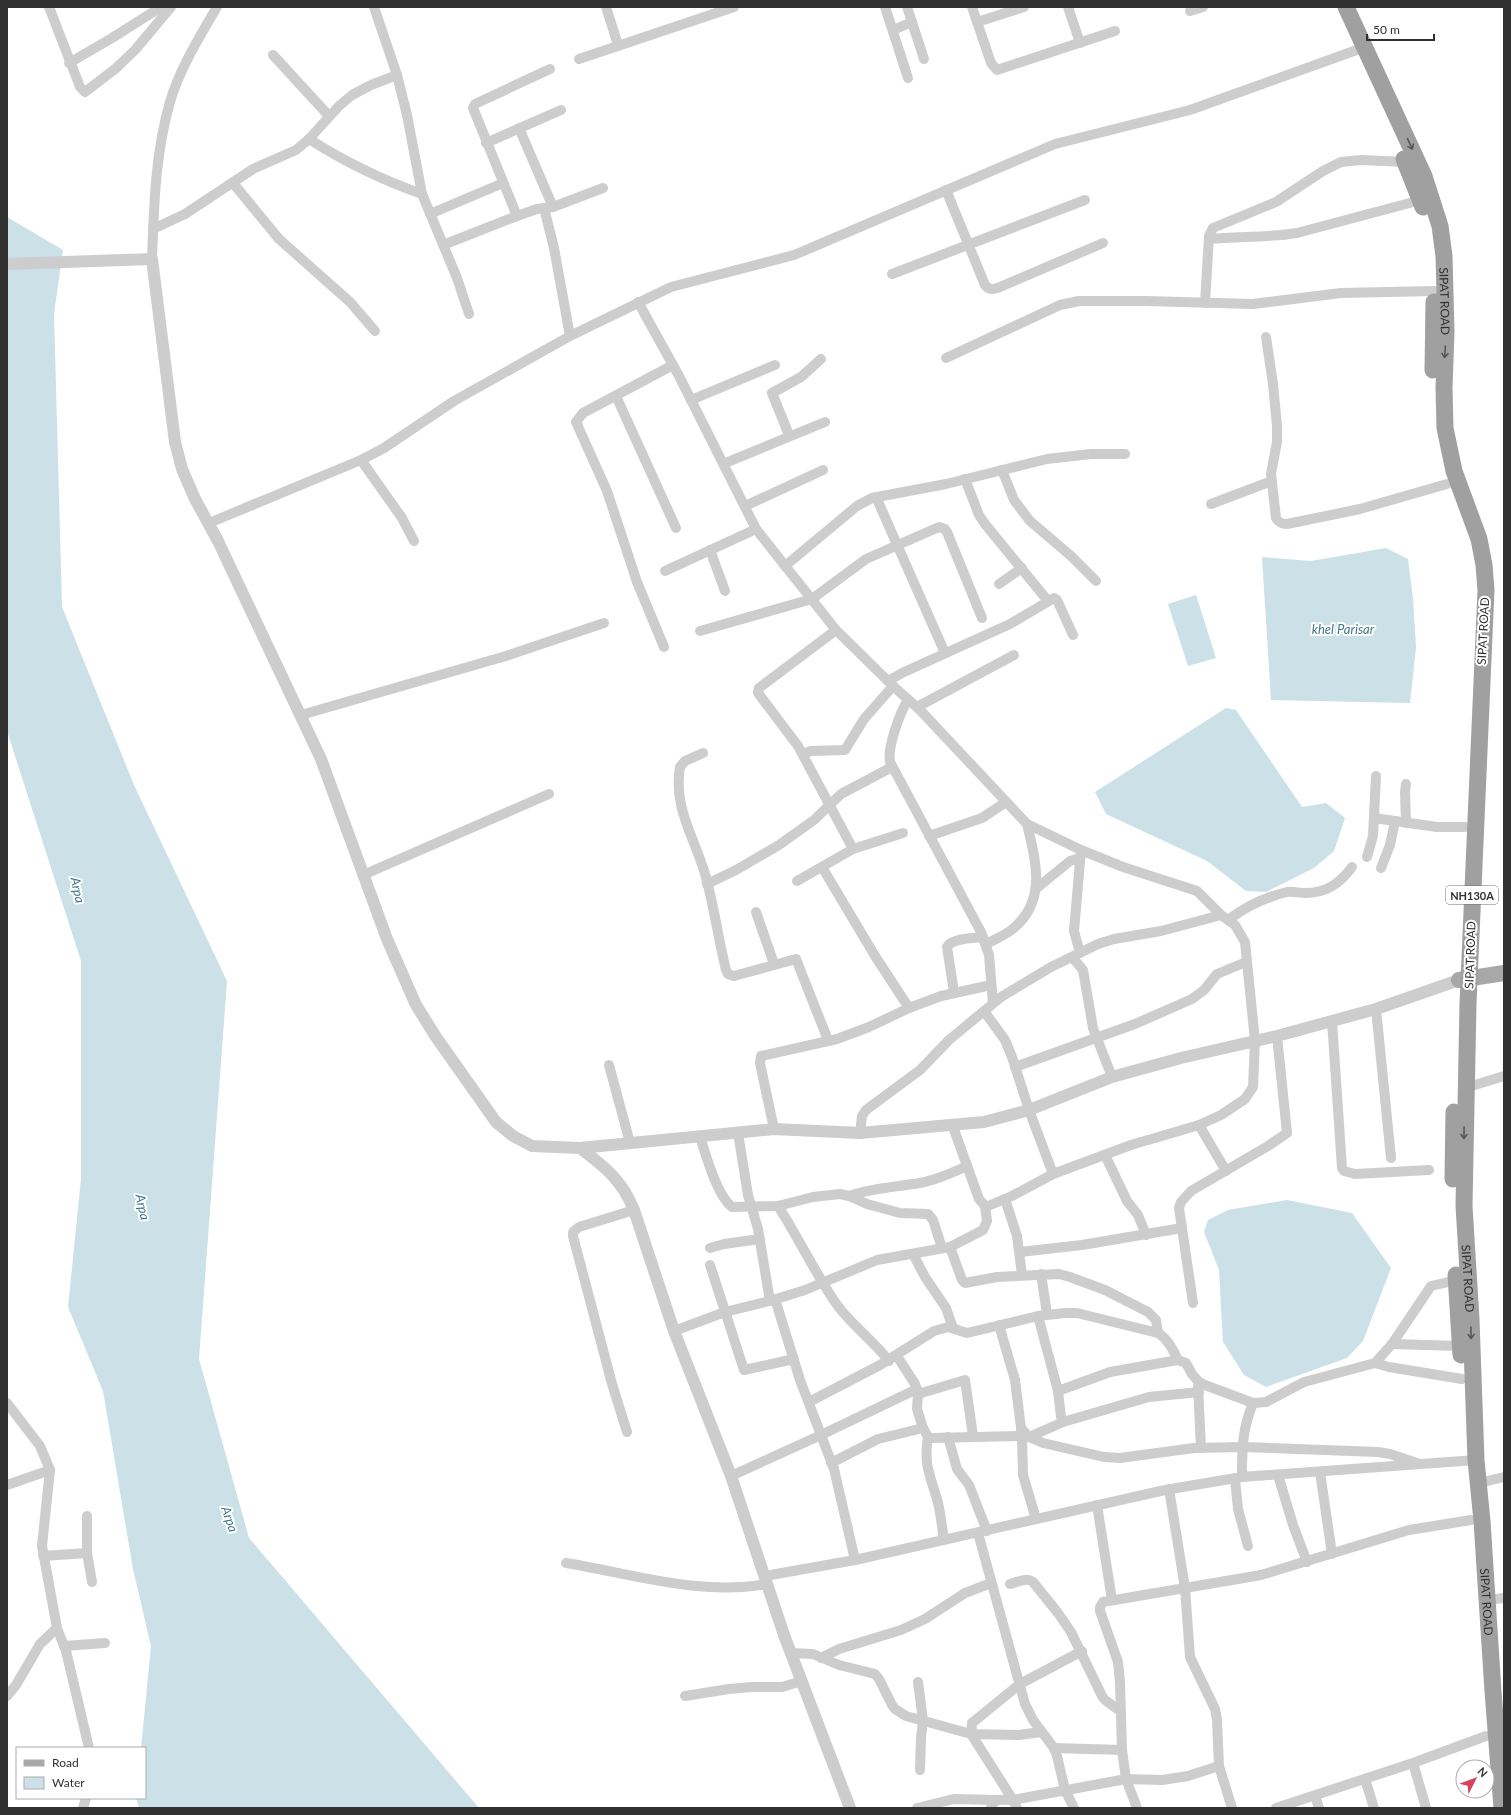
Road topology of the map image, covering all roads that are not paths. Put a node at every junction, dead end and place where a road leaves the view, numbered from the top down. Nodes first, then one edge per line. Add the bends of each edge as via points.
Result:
1 (49, 7) edge
2 (161, 7) edge
3 (172, 7) edge
4 (217, 7) edge
5 (374, 7) edge
6 (606, 7) edge
7 (734, 7) edge
8 (885, 7) edge
9 (907, 7) edge
10 (972, 7) edge
11 (1024, 7) edge
12 (1068, 7) edge
13 (1203, 7) edge
14 (1334, 7) edge
15 (1346, 7) edge
16 (1190, 11) dead end
17 (912, 22) junction
18 (977, 22) junction
19 (893, 30) junction
20 (1115, 31) dead end
21 (1080, 43) junction
22 (618, 45) junction
23 (1360, 49) junction
24 (273, 55) dead end
25 (579, 59) dead end
26 (924, 59) dead end
27 (70, 63) junction
28 (550, 69) dead end
29 (397, 75) junction
30 (908, 78) dead end
31 (561, 110) dead end
32 (330, 116) junction
33 (519, 128) junction
34 (309, 139) junction
35 (486, 143) junction
36 (1405, 162) junction
37 (233, 183) junction
38 (503, 183) junction
39 (603, 188) dead end
40 (946, 190) junction
41 (422, 194) junction
42 (1423, 196) junction
43 (1085, 200) dead end
44 (549, 207) junction
45 (430, 214) junction
46 (517, 216) junction
47 (153, 229) junction
48 (1209, 239) junction
49 (1103, 243) dead end
50 (968, 245) junction
51 (443, 246) junction
52 (152, 259) junction
53 (7, 264) edge
54 (892, 274) dead end
55 (1434, 291) junction
56 (638, 302) junction
57 (1205, 303) junction
58 (469, 314) dead end
59 (375, 331) dead end
60 (570, 336) junction
61 (1266, 337) dead end
62 (946, 358) dead end
63 (821, 359) dead end
64 (673, 365) junction
65 (775, 365) dead end
66 (616, 396) junction
67 (691, 400) junction
68 (825, 422) dead end
69 (789, 435) junction
70 (1125, 454) dead end
71 (361, 460) junction
72 (723, 464) junction
73 (823, 470) dead end
74 (1002, 470) junction
75 (965, 479) junction
76 (1272, 482) junction
77 (1447, 484) junction
78 (876, 497) junction
79 (1211, 504) dead end
80 (745, 506) junction
81 (209, 523) junction
82 (676, 528) dead end
83 (756, 529) junction
84 (414, 541) dead end
85 (896, 545) junction
86 (710, 550) junction
87 (785, 566) junction
88 (1022, 568) junction
89 (665, 571) dead end
90 (1096, 581) dead end
91 (999, 584) dead end
92 (725, 591) dead end
93 (812, 599) junction
94 (1048, 601) junction
95 (982, 618) dead end
96 (604, 623) dead end
97 (700, 630) dead end
98 (836, 630) junction
99 (1073, 635) dead end
100 (664, 647) dead end
101 (945, 653) junction
102 (1014, 655) dead end
103 (890, 684) junction
104 (908, 700) junction
105 (917, 707) junction
106 (301, 715) junction
107 (702, 753) dead end
108 (803, 754) junction
109 (892, 767) junction
110 (1376, 776) dead end
111 (1406, 784) dead end
112 (549, 794) dead end
113 (1006, 802) junction
114 (830, 805) junction
115 (1374, 818) junction
116 (1395, 821) junction
117 (1406, 823) junction
118 (1026, 824) junction
119 (1465, 827) junction
120 (903, 833) dead end
121 (929, 836) junction
122 (853, 849) junction
123 (1080, 854) junction
124 (1367, 857) dead end
125 (822, 867) junction
126 (1352, 867) dead end
127 (1381, 868) dead end
128 (363, 875) junction
129 (797, 881) dead end
130 (707, 884) junction
131 (1037, 888) junction
132 (756, 912) dead end
133 (1225, 918) junction
134 (985, 940) junction
135 (1076, 955) junction
136 (1246, 962) junction
137 (774, 964) junction
138 (1504, 973) edge
139 (1464, 978) junction
140 (991, 985) junction
141 (954, 992) junction
142 (993, 1003) junction
143 (909, 1008) junction
144 (1376, 1009) junction
145 (984, 1010) junction
146 (1332, 1021) junction
147 (1277, 1036) junction
148 (1097, 1039) junction
149 (828, 1040) junction
150 (1255, 1041) junction
151 (609, 1065) dead end
152 (1015, 1067) junction
153 (1504, 1076) edge
154 (1112, 1077) junction
155 (1465, 1088) junction
156 (1029, 1110) junction
157 (952, 1124) junction
158 (1199, 1124) junction
159 (774, 1129) junction
160 (738, 1133) junction
161 (860, 1133) junction
162 (700, 1137) junction
163 (630, 1143) junction
164 (580, 1148) junction
165 (1105, 1155) junction
166 (1391, 1158) dead end
167 (967, 1166) junction
168 (1429, 1170) dead end
169 (1226, 1171) junction
170 (1053, 1174) junction
171 (849, 1196) junction
172 (1005, 1199) junction
173 (778, 1206) junction
174 (985, 1206) junction
175 (752, 1207) junction
176 (634, 1210) junction
177 (1182, 1228) junction
178 (1146, 1235) junction
179 (760, 1239) junction
180 (946, 1247) junction
181 (710, 1248) dead end
182 (1020, 1252) junction
183 (913, 1254) junction
184 (710, 1265) dead end
185 (1041, 1274) junction
186 (1022, 1275) junction
187 (1457, 1280) junction
188 (823, 1283) junction
189 (773, 1300) junction
190 (1193, 1303) dead end
191 (725, 1312) junction
192 (1043, 1315) junction
193 (999, 1325) junction
194 (953, 1328) junction
195 (674, 1331) junction
196 (1158, 1333) junction
197 (1392, 1344) junction
198 (1460, 1346) junction
199 (893, 1358) junction
200 (794, 1359) junction
201 (1178, 1360) junction
202 (1375, 1363) junction
203 (1462, 1379) junction
204 (1198, 1381) junction
205 (917, 1391) junction
206 (1058, 1391) junction
207 (1199, 1392) junction
208 (809, 1402) junction
209 (7, 1403) edge
210 (1253, 1403) junction
211 (1063, 1422) junction
212 (627, 1432) dead end
213 (926, 1432) junction
214 (1024, 1434) junction
215 (821, 1436) junction
216 (974, 1436) junction
217 (948, 1438) junction
218 (1242, 1447) junction
219 (1201, 1448) junction
220 (1472, 1460) junction
221 (831, 1463) junction
222 (1423, 1464) junction
223 (50, 1470) junction
224 (1320, 1472) junction
225 (1278, 1475) junction
226 (731, 1476) junction
227 (1504, 1477) edge
228 (1238, 1478) junction
229 (1478, 1483) junction
230 (7, 1485) edge
231 (1169, 1489) junction
232 (1097, 1505) junction
233 (87, 1516) dead end
234 (1036, 1519) junction
235 (1471, 1520) junction
236 (983, 1532) junction
237 (944, 1540) junction
238 (1248, 1546) dead end
239 (87, 1553) junction
240 (1332, 1554) junction
241 (43, 1556) junction
242 (855, 1560) junction
243 (1307, 1562) junction
244 (566, 1563) dead end
245 (766, 1580) junction
246 (92, 1582) dead end
247 (991, 1583) junction
248 (1010, 1584) dead end
249 (1185, 1588) junction
250 (1496, 1599) edge
251 (1112, 1600) junction
252 (57, 1628) junction
253 (105, 1643) dead end
254 (64, 1646) junction
255 (1082, 1651) junction
256 (791, 1653) junction
257 (821, 1658) junction
258 (802, 1682) junction
259 (918, 1682) dead end
260 (1020, 1684) junction
261 (7, 1696) edge
262 (685, 1696) dead end
263 (1120, 1711) junction
264 (1499, 1714) edge
265 (923, 1721) junction
266 (1041, 1732) junction
267 (971, 1734) junction
268 (1486, 1736) junction
269 (89, 1747) edge
270 (1054, 1748) junction
271 (1122, 1750) junction
272 (1413, 1764) junction
273 (1219, 1766) junction
274 (920, 1770) dead end
275 (1126, 1779) junction
276 (1365, 1779) junction
277 (1065, 1790) junction
278 (1315, 1796) junction
279 (994, 1804) edge
280 (1015, 1804) edge
281 (850, 1808) edge
282 (917, 1808) edge
283 (1074, 1808) edge
284 (1137, 1808) edge
285 (1232, 1808) edge
286 (1276, 1808) edge
287 (1319, 1808) edge
288 (1374, 1808) edge
289 (1426, 1808) edge
290 (1492, 1808) edge
291 (1502, 1808) edge

1 - 27 street
2 - 27 street
3 - 27 street via 135,50 86,92 82,91
4 - 47 street via 194,48 170,101 156,175
5 - 29 street
6 - 22 street
7 - 22 street
8 - 19 street
9 - 17 street
10 - 18 street
11 - 18 street
12 - 21 street
13 - 16 street
14 - 23 highway, SIPAT ROAD / NH130A
15 - 23 highway, SIPAT ROAD / NH130A
17 - 19 street
17 - 26 street
18 - 21 street via 991,63 997,70
19 - 30 street
20 - 21 street
22 - 25 street
23 - 36 highway, SIPAT ROAD / NH130A
23 - 40 street via 1190,110 1055,144
23 -> 42 highway, SIPAT ROAD / NH130A
24 - 32 street
28 - 35 street via 475,104 474,113
29 - 32 street via 361,90
29 - 41 street
31 - 33 street
32 - 34 street
33 - 35 street
33 - 44 street
34 - 37 street via 296,150 253,169
34 - 41 street via 380,178
35 - 38 street
36 - 42 highway, SIPAT ROAD / NH130A
36 - 48 street via 1341,162 1271,205 1217,225 1210,231
37 - 47 street via 185,214
37 - 59 street via 279,239 345,298
38 - 45 street
38 - 46 street
39 - 44 street
40 - 50 street
40 - 56 street via 794,255 671,287
41 - 45 street
42 - 48 street via 1297,233
42 - 55 highway, SIPAT ROAD / NH130A via 1430,232
42 -> 139 highway, SIPAT ROAD / NH130A via 1440,226 1444,256 1445,428 1454,471 1479,539 1486,590
43 - 50 street
44 - 46 street
44 - 60 street
45 - 51 street
46 - 51 street
47 - 52 street
48 - 57 street
49 - 50 street via 993,290 985,285
50 - 54 street
51 - 58 street
52 - 53 street
52 - 81 street via 175,442 182,469
55 - 57 street via 1356,292 1253,304
55 - 77 highway, SIPAT ROAD / NH130A via 1434,435
56 - 60 street
56 - 64 street
57 - 62 street via 1146,300 1070,302
60 - 71 street via 454,401 384,448
61 - 76 street via 1277,426
63 - 69 street via 801,377 772,393
64 - 66 street
64 - 67 street
65 - 67 street
66 - 82 street
66 - 100 street via 583,413 576,422 607,491 637,582
67 - 72 street
68 - 69 street
69 - 72 street
70 - 74 street via 1067,456
71 - 81 street
71 - 84 street via 402,518
72 - 80 street
73 - 80 street
74 - 75 street
74 - 90 street via 1014,500 1030,521
75 - 78 street
75 - 88 street via 982,520
76 - 77 street via 1276,518 1282,524 1360,509
76 - 79 street
77 - 119 highway, SIPAT ROAD / NH130A via 1468,541 1474,577
78 - 85 street
78 - 87 street via 857,506
80 - 83 street
81 - 106 street
83 - 86 street
83 - 87 street
85 - 93 street via 866,559
85 - 95 street via 939,528 945,529
85 - 101 street
86 - 89 street
86 - 92 street
87 - 93 street
88 - 91 street
88 - 94 street
93 - 97 street
93 - 98 street
94 - 99 street via 1054,598 1057,600
94 - 101 street via 1015,622
96 - 106 street via 506,656
98 - 103 street
98 - 108 street via 758,690 759,696
101 - 103 street via 902,673
102 - 105 street
103 - 104 street
103 - 108 street via 852,736 845,750
104 - 105 street
104 - 109 street via 900,714 889,758
105 - 113 street
106 - 128 street via 321,758
107 - 130 street via 682,764 679,772 682,815
108 - 114 street
109 - 114 street via 841,794
109 - 121 street
110 - 115 street
111 - 117 street
112 - 128 street
113 - 118 street
113 - 121 street via 982,818
114 - 122 street
114 - 130 street via 814,820 762,856
115 - 116 street
115 - 124 street via 1373,836
116 - 117 street
116 - 127 street via 1390,845
117 - 119 street
118 - 123 street
118 - 131 street via 1035,858
119 - 139 highway, SIPAT ROAD / NH130A
120 - 122 street
121 - 134 street
122 - 125 street
123 - 131 street
123 - 133 street via 1197,891
123 - 135 street via 1074,931
125 - 129 street
125 - 143 street
126 - 133 street via 1335,886 1306,893 1286,892 1250,905
128 - 164 street via 416,1005 496,1122 513,1136 532,1146
130 - 137 street via 728,974 734,976
131 - 134 street via 1032,904 1019,924 1009,932
132 - 137 street
133 - 135 street via 1114,939
133 - 136 street via 1235,925 1245,942
134 - 140 street
134 - 141 street via 953,942 948,945
135 - 142 street via 1051,967
135 - 148 street via 1085,976
136 - 148 street via 1217,974 1204,990 1192,999
136 - 150 street
137 - 149 street via 796,959
138 - 139 main road
139 - 144 street
139 - 155 highway, SIPAT ROAD / NH130A
139 - 187 highway, SIPAT ROAD / NH130A via 1452,1145
140 - 141 street
140 - 142 street
141 - 143 street
142 - 145 street
143 - 149 street via 892,1018 852,1034
144 - 146 street
144 - 166 street
145 - 152 street via 1005,1040
145 - 161 street via 949,1040 920,1070 866,1110 862,1116
146 - 147 street
146 - 168 street via 1342,1168 1355,1174
147 - 150 street
147 - 169 street via 1287,1133
148 - 152 street
148 - 154 street
149 - 159 street via 761,1056 760,1063
150 - 154 street
150 - 158 street via 1251,1093 1237,1106
151 - 163 street
152 - 156 street
153 - 155 street
154 - 156 street
155 -> 220 highway, SIPAT ROAD / NH130A via 1464,1206 1471,1319
156 - 157 street via 984,1122
156 - 170 street
157 - 161 street
157 - 167 street
158 - 165 street
158 - 169 street
159 - 160 street
159 - 161 street
160 - 162 street
160 - 175 street
162 - 163 street
162 - 175 street via 724,1199 732,1207
163 - 164 street
164 - 176 street via 607,1168 628,1196
165 - 170 street
165 - 178 street via 1127,1201 1138,1215
167 - 171 street via 921,1183 868,1190
167 - 174 street via 979,1200
169 - 177 street via 1186,1196 1179,1208
170 - 172 street
171 - 173 street via 829,1194
171 - 180 street via 900,1213 928,1214
172 - 174 street
172 - 182 street
173 - 175 street
173 - 188 street via 798,1236
174 - 180 street via 987,1221 983,1230
175 - 179 street
176 - 195 street
176 - 212 street via 578,1227 573,1232
177 - 178 street
177 - 190 street
178 - 182 street
179 - 181 street
179 - 189 street
180 - 183 street
180 - 186 street via 965,1282
182 - 186 street
183 - 188 street via 877,1260
183 - 194 street via 946,1308
184 - 191 street
185 - 186 street
185 - 192 street
185 - 196 street via 1059,1274 1105,1290 1154,1317 1158,1323
187 - 197 street via 1431,1286
187 - 198 highway, SIPAT ROAD / NH130A
188 - 189 street
188 - 199 street via 846,1317
189 - 191 street
189 - 200 street
191 - 195 street
191 - 200 street via 744,1370
192 - 193 street
192 - 196 street via 1077,1314
192 - 206 street
193 - 194 street via 967,1333
193 - 214 street via 1016,1380
194 - 199 street via 934,1331
195 - 226 street
196 - 201 street via 1169,1344
197 - 198 street
197 - 202 street
198 - 203 highway, SIPAT ROAD / NH130A
199 - 205 street via 912,1377
199 - 208 street
200 - 208 street
201 - 204 street via 1186,1363
201 - 206 street via 1110,1372
202 - 203 street
202 - 210 street via 1304,1382 1266,1402
203 - 220 highway, SIPAT ROAD / NH130A
204 - 207 street
204 - 210 street
205 - 213 street via 918,1409
205 - 215 street
205 - 216 street via 965,1380
206 - 211 street
207 - 211 street via 1149,1398
207 - 219 street
208 - 215 street
209 - 223 street via 40,1446
210 - 218 street via 1245,1423
211 - 214 street
213 - 217 street
213 - 221 street via 878,1439
213 - 237 street via 928,1474 938,1503
214 - 216 street
214 - 219 street via 1060,1447 1104,1457 1120,1458
214 - 234 street via 1023,1475
215 - 221 street
215 - 226 street
216 - 217 street
217 - 236 street via 957,1469 969,1485
218 - 219 street
218 - 222 street via 1378,1452
218 - 228 street
220 - 222 street
220 - 229 highway, SIPAT ROAD / NH130A
220 - 235 highway, SIPAT ROAD / NH130A
221 - 242 street
222 - 224 street
223 - 230 street
223 - 241 street
224 - 225 street
224 - 240 street
225 - 228 street
225 - 243 street
226 - 245 street
227 - 229 street
228 - 231 street
228 - 238 street via 1238,1509
229 - 250 highway, SIPAT ROAD / NH130A
231 - 232 street
231 - 249 street
232 - 234 street
232 - 251 street
233 - 239 street
234 - 236 street
235 - 240 street via 1408,1530
235 - 268 highway, SIPAT ROAD / NH130A
236 - 237 street
236 - 247 street
237 - 242 street
239 - 241 street
239 - 246 street
240 - 243 street
241 - 252 street
242 - 245 street
243 - 249 street via 1261,1575
244 - 245 street via 607,1569 649,1580 708,1588 741,1588
245 - 256 street
247 - 257 street via 965,1593 925,1619 901,1630 839,1649
247 - 260 street
248 - 255 street via 1025,1579 1033,1582 1065,1622
249 - 251 street
249 - 273 street via 1190,1657 1217,1720
250 - 264 highway, SIPAT ROAD / NH130A
251 - 263 street via 1101,1604 1100,1611 1118,1662
252 - 254 street
252 - 261 street via 40,1644
253 - 254 street
254 - 269 street
255 - 260 street
255 - 263 street via 1102,1696
256 - 257 street via 808,1653
256 - 258 street
257 - 265 street via 877,1675 895,1709 906,1716
258 - 262 street via 782,1688 737,1688
258 - 281 street
259 - 265 street
260 - 266 street via 1025,1704
260 - 267 street via 972,1723
263 - 271 street
264 - 291 highway, SIPAT ROAD / NH130A
265 - 267 street
265 - 274 street
266 - 267 street via 1019,1735
266 - 270 street
267 - 280 street
268 - 272 street
268 - 290 highway, SIPAT ROAD / NH130A
270 - 271 street
270 - 277 street
271 - 275 street
272 - 276 street
272 - 289 street
273 - 275 street via 1188,1776 1162,1780
273 - 285 street
275 - 277 street
275 - 284 street
276 - 278 street
276 - 288 street
277 - 280 street
277 - 283 street
278 - 286 street
278 - 287 street
279 - 280 street
279 - 282 street via 954,1799

